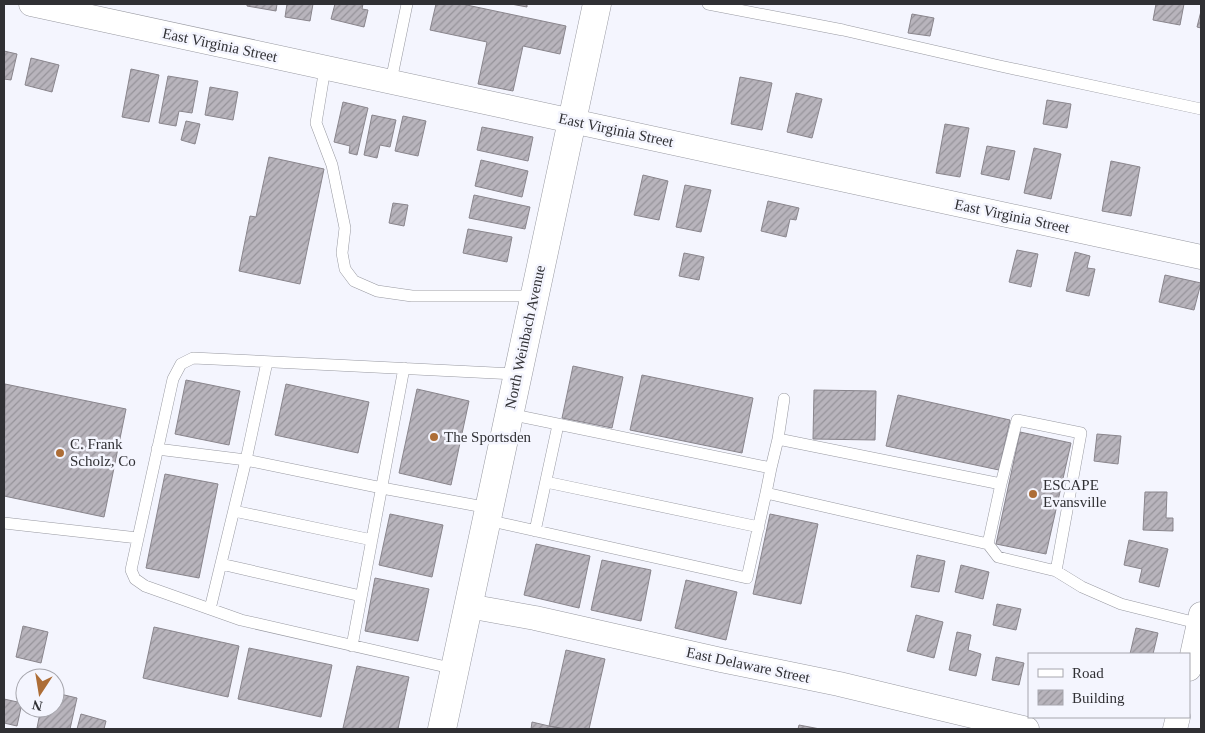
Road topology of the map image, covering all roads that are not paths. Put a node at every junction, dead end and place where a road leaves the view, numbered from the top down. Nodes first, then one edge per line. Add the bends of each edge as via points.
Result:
1 (31, 4) edge
2 (407, 4) edge
3 (597, 4) edge
4 (708, 4) edge
5 (325, 68) junction
6 (391, 82) junction
7 (1201, 108) edge
8 (572, 120) junction
9 (1201, 256) edge
10 (534, 296) junction
11 (267, 362) junction
12 (404, 368) junction
13 (517, 374) junction
14 (784, 399) dead end
15 (509, 414) junction
16 (558, 425) junction
17 (778, 439) junction
18 (157, 449) junction
19 (246, 460) junction
20 (771, 468) junction
21 (546, 482) junction
22 (1001, 484) junction
23 (382, 488) junction
24 (766, 493) junction
25 (234, 511) junction
26 (488, 514) junction
27 (4, 523) edge
28 (758, 527) junction
29 (535, 531) junction
30 (138, 538) junction
31 (372, 540) junction
32 (988, 544) junction
33 (221, 564) junction
34 (1056, 571) junction
35 (362, 596) junction
36 (468, 606) junction
37 (210, 609) junction
38 (1200, 620) edge
39 (352, 646) junction
40 (1190, 665) edge
41 (455, 669) junction
42 (442, 729) edge
43 (1027, 729) edge

1 - 5 street, East Virginia Street
2 - 6 lane
3 - 8 main road, North Weinbach Avenue
4 - 7 lane
5 - 6 street, East Virginia Street
5 - 10 lane via 316,124 332,165 345,228 342,253 346,269 354,281 378,291 412,296
6 - 8 street, East Virginia Street
8 - 9 street, East Virginia Street
8 - 10 main road, North Weinbach Avenue
10 - 13 main road, North Weinbach Avenue
11 - 12 lane
11 - 18 lane via 193,358 181,364 173,379
11 - 19 lane
12 - 13 lane
12 - 23 lane
13 - 15 main road, North Weinbach Avenue
14 - 17 lane
15 - 16 lane
15 - 26 main road, North Weinbach Avenue
16 - 20 lane
16 - 21 lane
17 - 20 lane
17 - 22 lane
18 - 19 lane
18 - 30 lane
19 - 23 lane
19 - 25 lane
20 - 24 lane
21 - 28 lane
21 - 29 lane
22 - 32 lane
22 - 34 lane via 1017,420 1081,433
23 - 26 lane
23 - 31 lane
24 - 28 lane
24 - 32 lane
25 - 31 lane
25 - 33 lane
26 - 29 lane
26 - 36 main road, North Weinbach Avenue
27 - 30 lane
28 - 29 lane via 747,578
30 - 37 lane via 131,570 136,579 145,586
31 - 35 lane
32 - 34 lane via 998,557
33 - 35 lane
33 - 37 lane
34 - 38 lane via 1082,588 1121,604
35 - 39 lane
36 - 41 main road, North Weinbach Avenue
36 - 43 street, East Delaware Street via 839,684
37 - 39 lane via 241,620
38 - 40 street
39 - 41 lane
41 - 42 main road, North Weinbach Avenue

